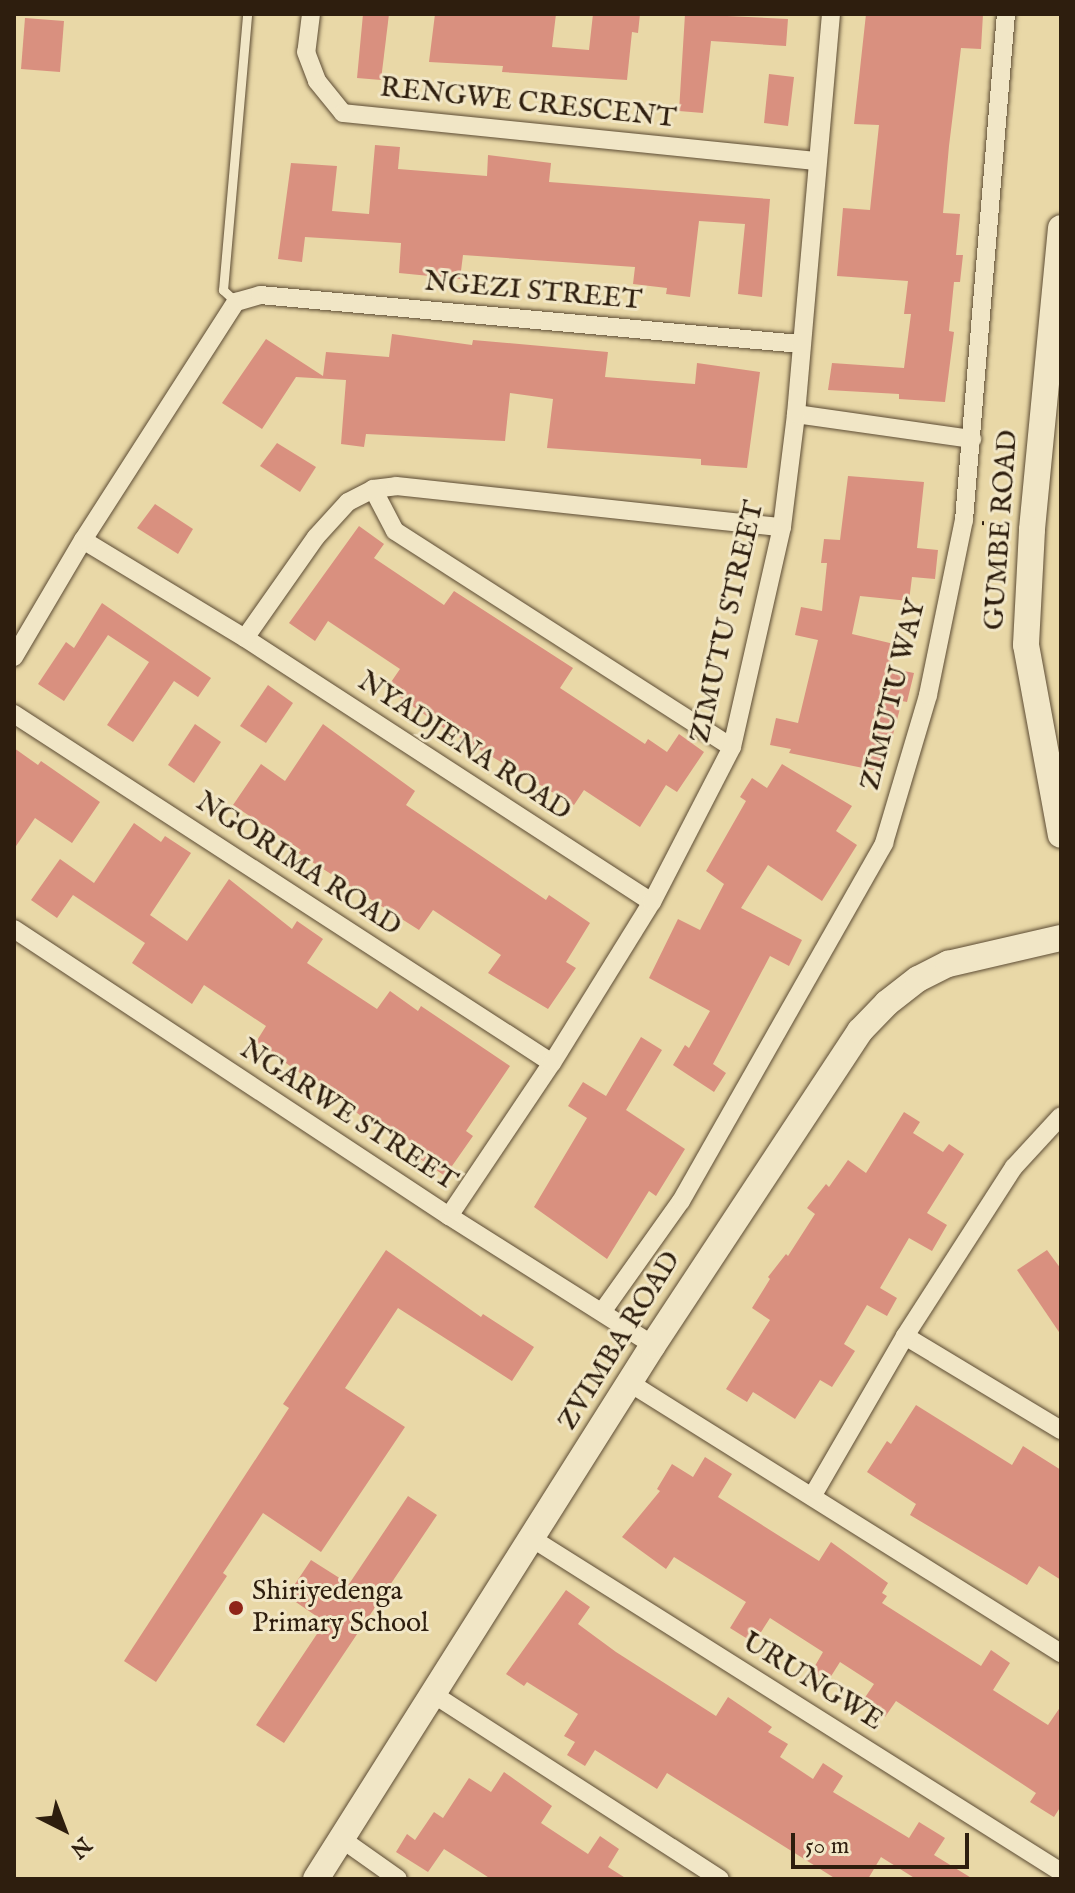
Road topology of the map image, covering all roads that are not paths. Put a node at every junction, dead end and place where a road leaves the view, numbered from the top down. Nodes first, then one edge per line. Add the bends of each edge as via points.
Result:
1 (247, 14) edge
2 (311, 14) edge
3 (831, 14) edge
4 (1006, 14) edge
5 (817, 161) junction
6 (1061, 228) edge
7 (236, 302) junction
8 (800, 344) junction
9 (796, 414) junction
10 (972, 439) junction
11 (373, 489) junction
12 (782, 527) junction
13 (83, 540) junction
14 (245, 638) junction
15 (14, 657) edge
16 (14, 714) edge
17 (732, 747) junction
18 (1061, 835) edge
19 (652, 902) junction
20 (14, 929) edge
21 (1061, 938) edge
22 (552, 1063) junction
23 (1061, 1116) edge
24 (449, 1216) junction
25 (602, 1312) junction
26 (905, 1336) junction
27 (653, 1345) junction
28 (630, 1383) junction
29 (1061, 1430) edge
30 (813, 1495) junction
31 (533, 1539) junction
32 (1061, 1653) edge
33 (433, 1694) junction
34 (343, 1840) junction
35 (1061, 1872) edge
36 (316, 1879) edge
37 (398, 1879) edge
38 (720, 1879) edge

1 - 7 lane via 223,290
2 - 5 street, RENGWE CRESCENT via 306,52 317,81 343,113
3 - 5 street, ZIMUTU STREET
4 - 10 street, ZIMUTU WAY
5 - 8 street, ZIMUTU STREET
6 - 18 street, GUMBE ROAD via 1026,645
7 - 8 street, NGEZI STREET via 260,295
7 - 13 street
8 - 9 street, ZIMUTU STREET
9 - 10 street
9 - 12 street, ZIMUTU STREET
10 - 25 street, ZIMUTU WAY via 964,520 928,695 884,843 681,1201
11 - 12 street via 396,486
11 - 14 street via 348,502 316,537
11 - 17 street via 395,531
12 - 17 street, ZIMUTU STREET
13 - 14 street, NYADJENA ROAD
13 - 15 street
14 - 19 street, NYADJENA ROAD
16 - 22 street, NGORIMA ROAD
17 - 19 street, ZIMUTU STREET
19 - 22 street, ZIMUTU STREET
20 - 24 street, NGARWE STREET
21 - 27 street, ZVIMBA ROAD via 948,964 887,1003 860,1031
22 - 24 street, ZIMUTU STREET
23 - 26 street via 1014,1167
24 - 25 street, NGARWE STREET
25 - 27 street, NGARWE STREET
26 - 29 street
26 - 30 street
27 - 28 street, ZVIMBA ROAD
28 - 30 street
28 - 31 street, ZVIMBA ROAD
30 - 32 street
31 - 33 street, ZVIMBA ROAD
31 - 35 street, URUNGWE
33 - 34 street, ZVIMBA ROAD
33 - 38 street
34 - 36 street, ZVIMBA ROAD
34 - 37 street

